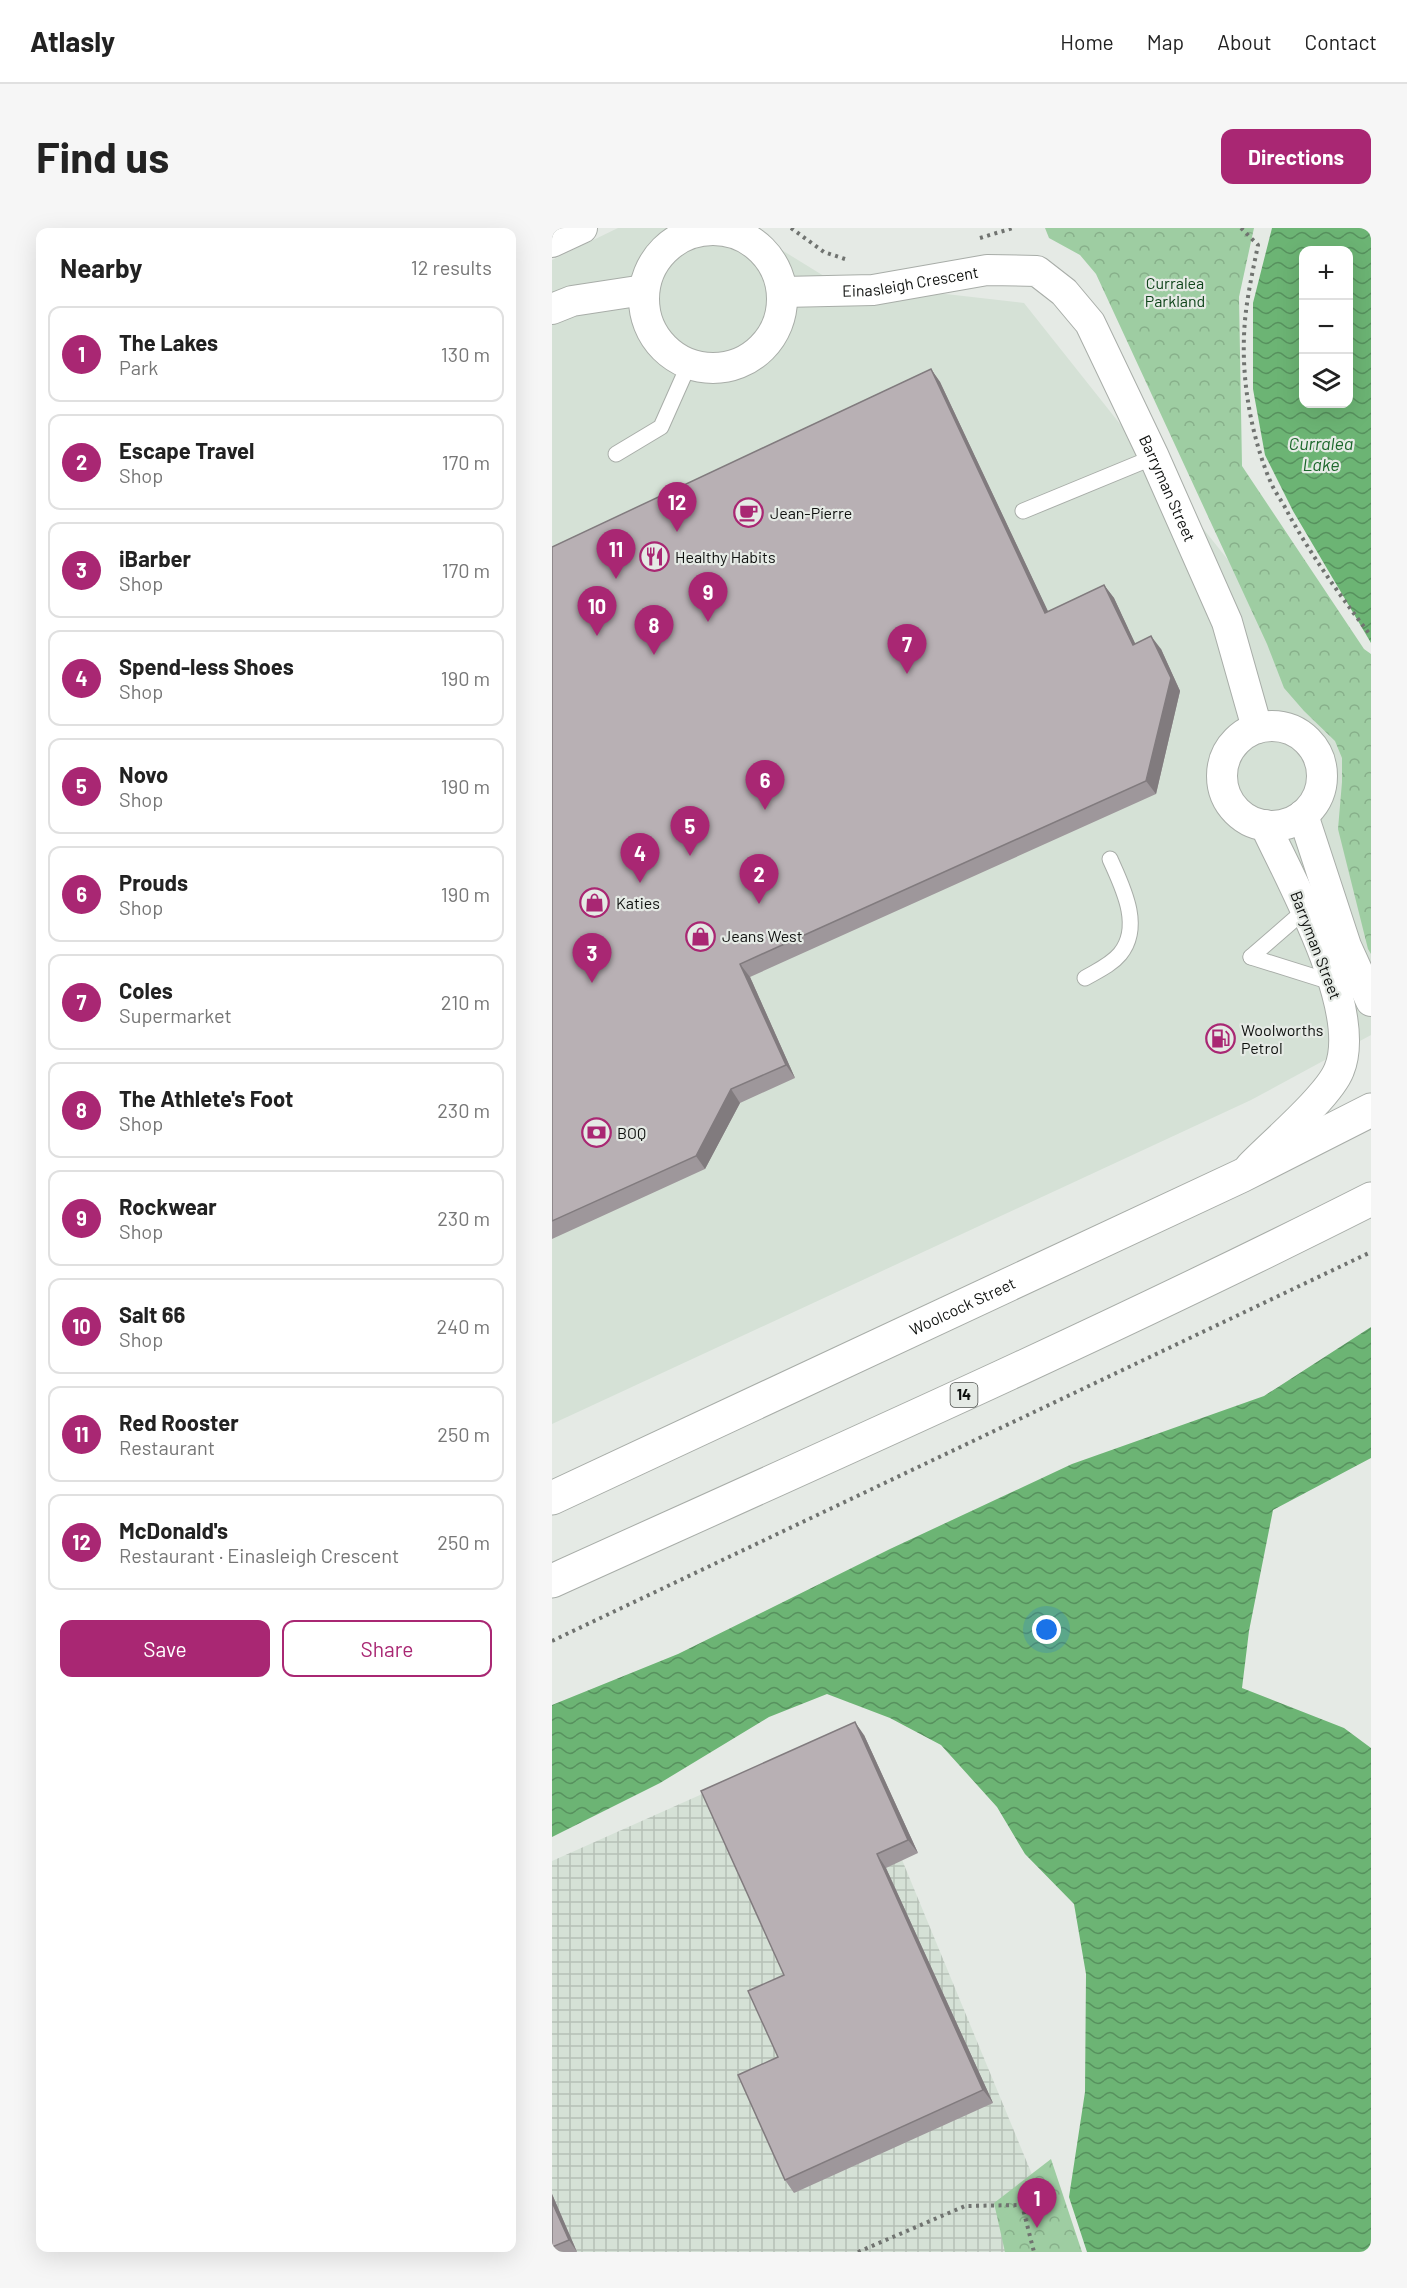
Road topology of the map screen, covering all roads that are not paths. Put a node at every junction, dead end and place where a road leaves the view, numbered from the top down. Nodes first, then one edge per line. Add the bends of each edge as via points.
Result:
1 (582, 228) edge
2 (552, 242) edge
3 (1037, 271) joint
4 (644, 290) junction
5 (783, 292) junction
6 (552, 309) edge
7 (689, 364) junction
8 (616, 453) dead end
9 (1154, 457) junction
10 (1023, 511) dead end
11 (1257, 728) junction
12 (1304, 815) junction
13 (1265, 825) junction
14 (1110, 859) dead end
15 (1305, 910) junction
16 (1085, 978) dead end
17 (1334, 982) junction
18 (1371, 1001) edge
19 (1371, 1110) edge
20 (1241, 1176) junction
21 (1371, 1199) edge
22 (552, 1498) edge
23 (552, 1581) edge

1 - 2 street
3 - 5 street, Einasleigh Crescent via 987,270 873,290
3 - 9 street, Barryman Street via 1064,292 1090,323
4 - 5 street via 651,267 662,253 681,237 710,230 734,233 760,248 775,267
4 - 6 street via 572,301
4 - 7 street via 651,331 668,352
5 - 7 street via 773,333 758,352 730,366 706,368
7 - 8 lane via 661,427
9 - 10 lane
9 - 11 street, Barryman Street via 1227,622
11 - 12 street via 1291,729 1316,752 1322,768 1321,785
11 - 13 street via 1232,746 1222,775 1231,804 1240,814
12 - 13 street via 1292,822
12 - 18 street, Barryman Street via 1346,946
13 - 15 street, Barryman Street
14 - 16 lane via 1126,893 1131,922 1121,953
15 - 17 street, Barryman Street
15 - 17 lane via 1251,957
17 - 20 street, Barryman Street via 1344,1026 1339,1070 1321,1096
19 - 20 main road, Woolcock Street
20 - 22 main road, Woolcock Street
21 - 23 main road, 14 via 1248,1262 950,1401

